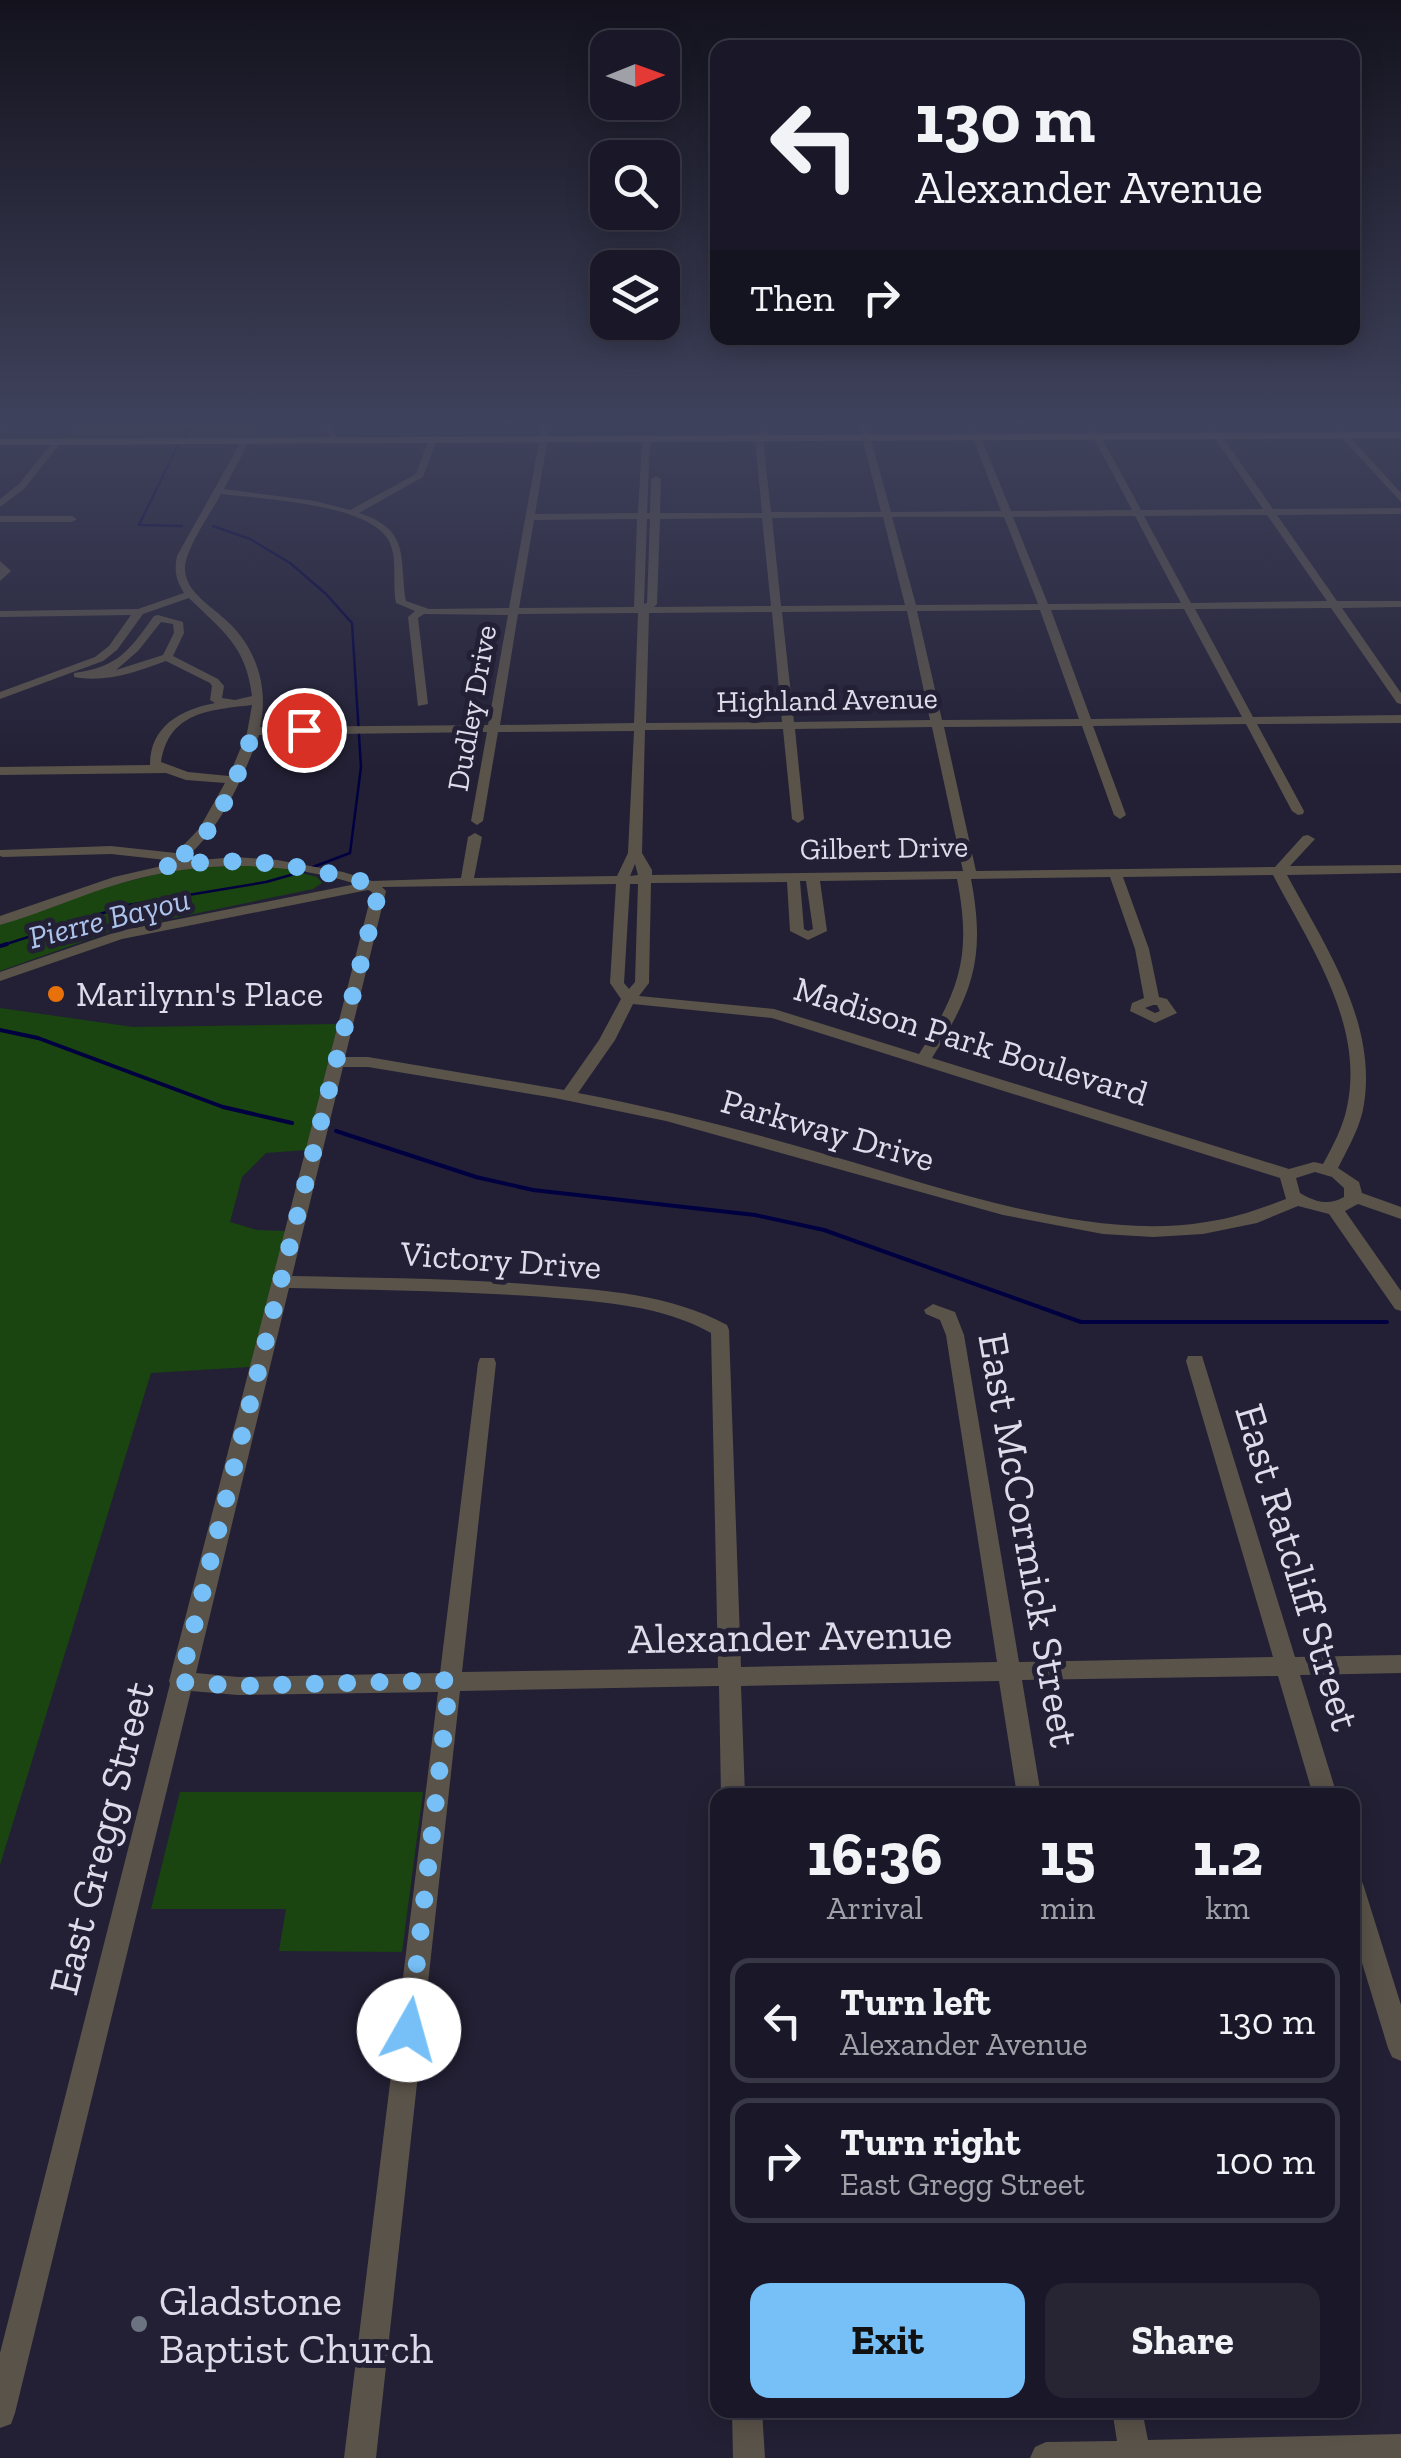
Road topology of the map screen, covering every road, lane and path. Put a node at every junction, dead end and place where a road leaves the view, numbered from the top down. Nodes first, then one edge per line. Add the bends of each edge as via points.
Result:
1 (192, 540) edge
2 (393, 540) edge
3 (527, 540) edge
4 (640, 540) edge
5 (653, 540) edge
6 (769, 540) edge
7 (894, 540) edge
8 (1017, 540) edge
9 (1152, 540) edge
10 (1289, 540) edge
11 (0, 564) edge
12 (0, 578) edge
13 (191, 594) junction
14 (1334, 604) junction
15 (1401, 604) edge
16 (1044, 606) junction
17 (1188, 606) junction
18 (911, 607) junction
19 (644, 609) junction
20 (776, 609) junction
21 (422, 611) junction
22 (139, 612) junction
23 (514, 612) junction
24 (0, 614) edge
25 (168, 657) junction
26 (78, 674) junction
27 (0, 696) edge
28 (216, 700) junction
29 (258, 702) junction
30 (1401, 702) edge
31 (236, 704) junction
32 (422, 704) dead end
33 (0, 708) edge
34 (195, 711) junction
35 (1401, 719) edge
36 (1250, 721) junction
37 (1086, 723) junction
38 (935, 724) junction
39 (788, 726) junction
40 (640, 727) junction
41 (494, 728) junction
42 (253, 730) junction
43 (165, 769) junction
44 (0, 771) edge
45 (233, 780) junction
46 (1298, 811) dead end
47 (1120, 815) dead end
48 (798, 819) dead end
49 (1308, 840) dead end
50 (3, 853) dead end
51 (635, 853) junction
52 (180, 857) junction
53 (162, 867) junction
54 (1401, 870) edge
55 (1278, 871) junction
56 (1115, 873) junction
57 (967, 874) junction
58 (793, 876) junction
59 (812, 876) junction
60 (623, 878) junction
61 (645, 878) junction
62 (467, 880) junction
63 (368, 884) junction
64 (0, 921) edge
65 (0, 977) edge
66 (628, 998) junction
67 (1152, 1000) dead end
68 (924, 1059) junction
69 (337, 1062) junction
70 (568, 1096) junction
71 (1330, 1169) junction
72 (1289, 1175) junction
73 (1354, 1196) junction
74 (1298, 1200) junction
75 (1334, 1208) junction
76 (1401, 1213) edge
77 (280, 1282) junction
78 (1401, 1306) edge
79 (933, 1310) dead end
80 (1194, 1361) dead end
81 (487, 1363) dead end
82 (1401, 1664) edge
83 (1286, 1666) junction
84 (1007, 1670) junction
85 (730, 1675) junction
86 (450, 1680) junction
87 (180, 1682) junction
88 (733, 1788) edge
89 (1028, 1788) edge
90 (1323, 1788) edge
91 (1360, 1913) edge
92 (1401, 2048) edge
93 (0, 2413) edge
94 (748, 2418) edge
95 (1128, 2418) edge
96 (1401, 2450) edge
97 (1135, 2456) edge
98 (360, 2458) edge
99 (748, 2458) edge
100 (1046, 2458) edge

1 - 13 street via 178,565
2 - 21 street via 400,599
3 - 23 street, Dudley Drive
4 - 19 street via 638,605
5 - 19 street via 652,604
6 - 20 street
7 - 18 street
8 - 16 street
9 - 17 street
10 - 14 street
11 - 12 street via 6,571
13 - 22 street
13 - 29 street via 244,650
14 - 15 street
14 - 17 street
14 - 30 street
16 - 17 street
16 - 18 street
16 - 37 street
17 - 36 street
18 - 20 street
18 - 38 street
19 - 20 street
19 - 23 street
19 - 40 street
20 - 39 street
21 - 23 street
21 - 32 street via 413,617
22 - 24 street
22 - 26 street via 109,652
23 - 41 street, Dudley Drive
25 - 26 street via 125,672
25 - 26 street via 178,622 158,618 127,657 102,672
25 - 28 street via 214,681
26 - 27 street
26 - 33 street
28 - 31 street
28 - 34 street
29 - 31 street
29 - 42 street
31 - 34 street
34 - 43 street via 170,722 161,737 154,764
35 - 36 street, Highland Avenue
36 - 37 street, Highland Avenue
36 - 46 street
37 - 38 street, Highland Avenue
37 - 47 street
38 - 39 street, Highland Avenue
38 - 57 street
39 - 40 street, Highland Avenue
39 - 48 street
40 - 41 street, Highland Avenue
40 - 51 street
41 - 42 street, Highland Avenue
41 - 62 street, Dudley Drive
42 - 45 street
43 - 44 street
43 - 45 street
45 - 52 street via 204,834
49 - 55 street
50 - 52 street via 111,850
51 - 60 street
51 - 61 street
52 - 53 street
53 - 63 street via 224,860 304,868
53 - 64 street
54 - 55 street, Gilbert Drive
55 - 56 street, Gilbert Drive
55 - 71 street via 1356,1042 1356,1106
56 - 57 street, Gilbert Drive
56 - 67 street
57 - 59 street, Gilbert Drive
57 - 68 street via 972,966 955,1012
58 - 59 street, Gilbert Drive
58 - 59 street via 797,931 808,936 820,931
58 - 61 street, Gilbert Drive
60 - 61 street, Gilbert Drive
60 - 62 street, Gilbert Drive
60 - 66 street via 617,983
61 - 66 street via 642,983
62 - 63 street, Gilbert Drive
63 - 65 street via 119,935
63 - 69 street, East Gregg Street via 379,896
66 - 68 street, Madison Park Boulevard via 774,1014
66 - 70 street
68 - 72 street, Madison Park Boulevard
69 - 70 street, Parkway Drive
69 - 77 street, East Gregg Street
70 - 74 street, Parkway Drive via 1072,1224 1204,1228 1266,1216
71 - 72 street
71 - 73 street via 1347,1178
72 - 74 street via 1288,1188
73 - 75 street
73 - 76 street
74 - 75 street
75 - 78 street
77 - 85 street, Victory Drive via 579,1292 714,1324 720,1334
77 - 87 street, East Gregg Street
79 - 84 street, East McCormick Street via 948,1316 955,1336
80 - 83 street, East Ratcliff Street
81 - 86 street
82 - 83 street, Alexander Avenue
83 - 84 street, Alexander Avenue
83 - 90 street, East Ratcliff Street
84 - 85 street, Alexander Avenue
84 - 89 street, East McCormick Street
85 - 86 street, Alexander Avenue
85 - 88 street
86 - 87 street, Alexander Avenue
86 - 98 street
87 - 93 street, East Gregg Street
91 - 92 street
94 - 99 street
95 - 97 street
96 - 97 street
97 - 100 street

